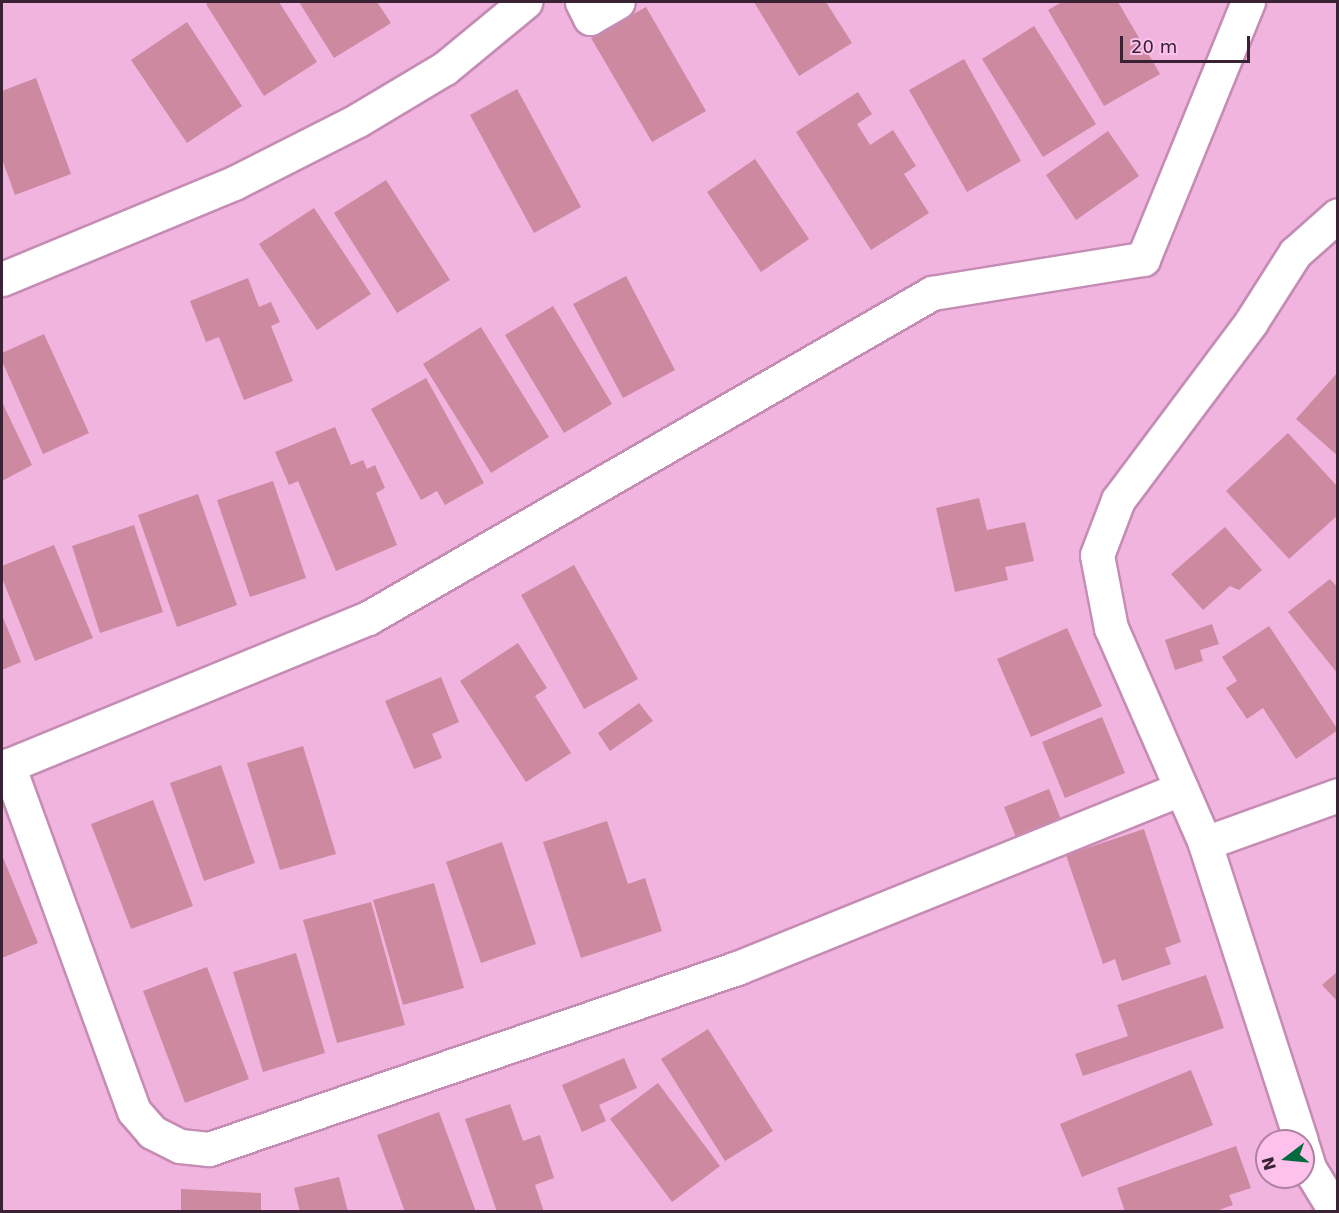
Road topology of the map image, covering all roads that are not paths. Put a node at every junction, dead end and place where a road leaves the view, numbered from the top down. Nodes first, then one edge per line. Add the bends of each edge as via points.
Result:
1 (525, 2) edge
2 (582, 2) edge
3 (618, 2) edge
4 (1248, 2) edge
5 (1338, 215) edge
6 (2, 279) edge
7 (5, 766) edge
8 (1181, 789) junction
9 (1338, 795) edge
10 (1205, 843) junction
11 (1297, 1129) edge
12 (1315, 1178) edge
13 (1336, 1212) edge

1 - 6 street via 445,68 358,120 234,183
2 - 3 street via 590,18
4 - 7 street via 1143,259 932,293 368,618
5 - 8 street via 1295,253 1251,322 1118,500 1097,555 1111,628
7 - 8 street via 134,1111 152,1132 180,1146 209,1149 736,968
8 - 10 street
9 - 10 street
10 - 11 street
12 - 13 street

